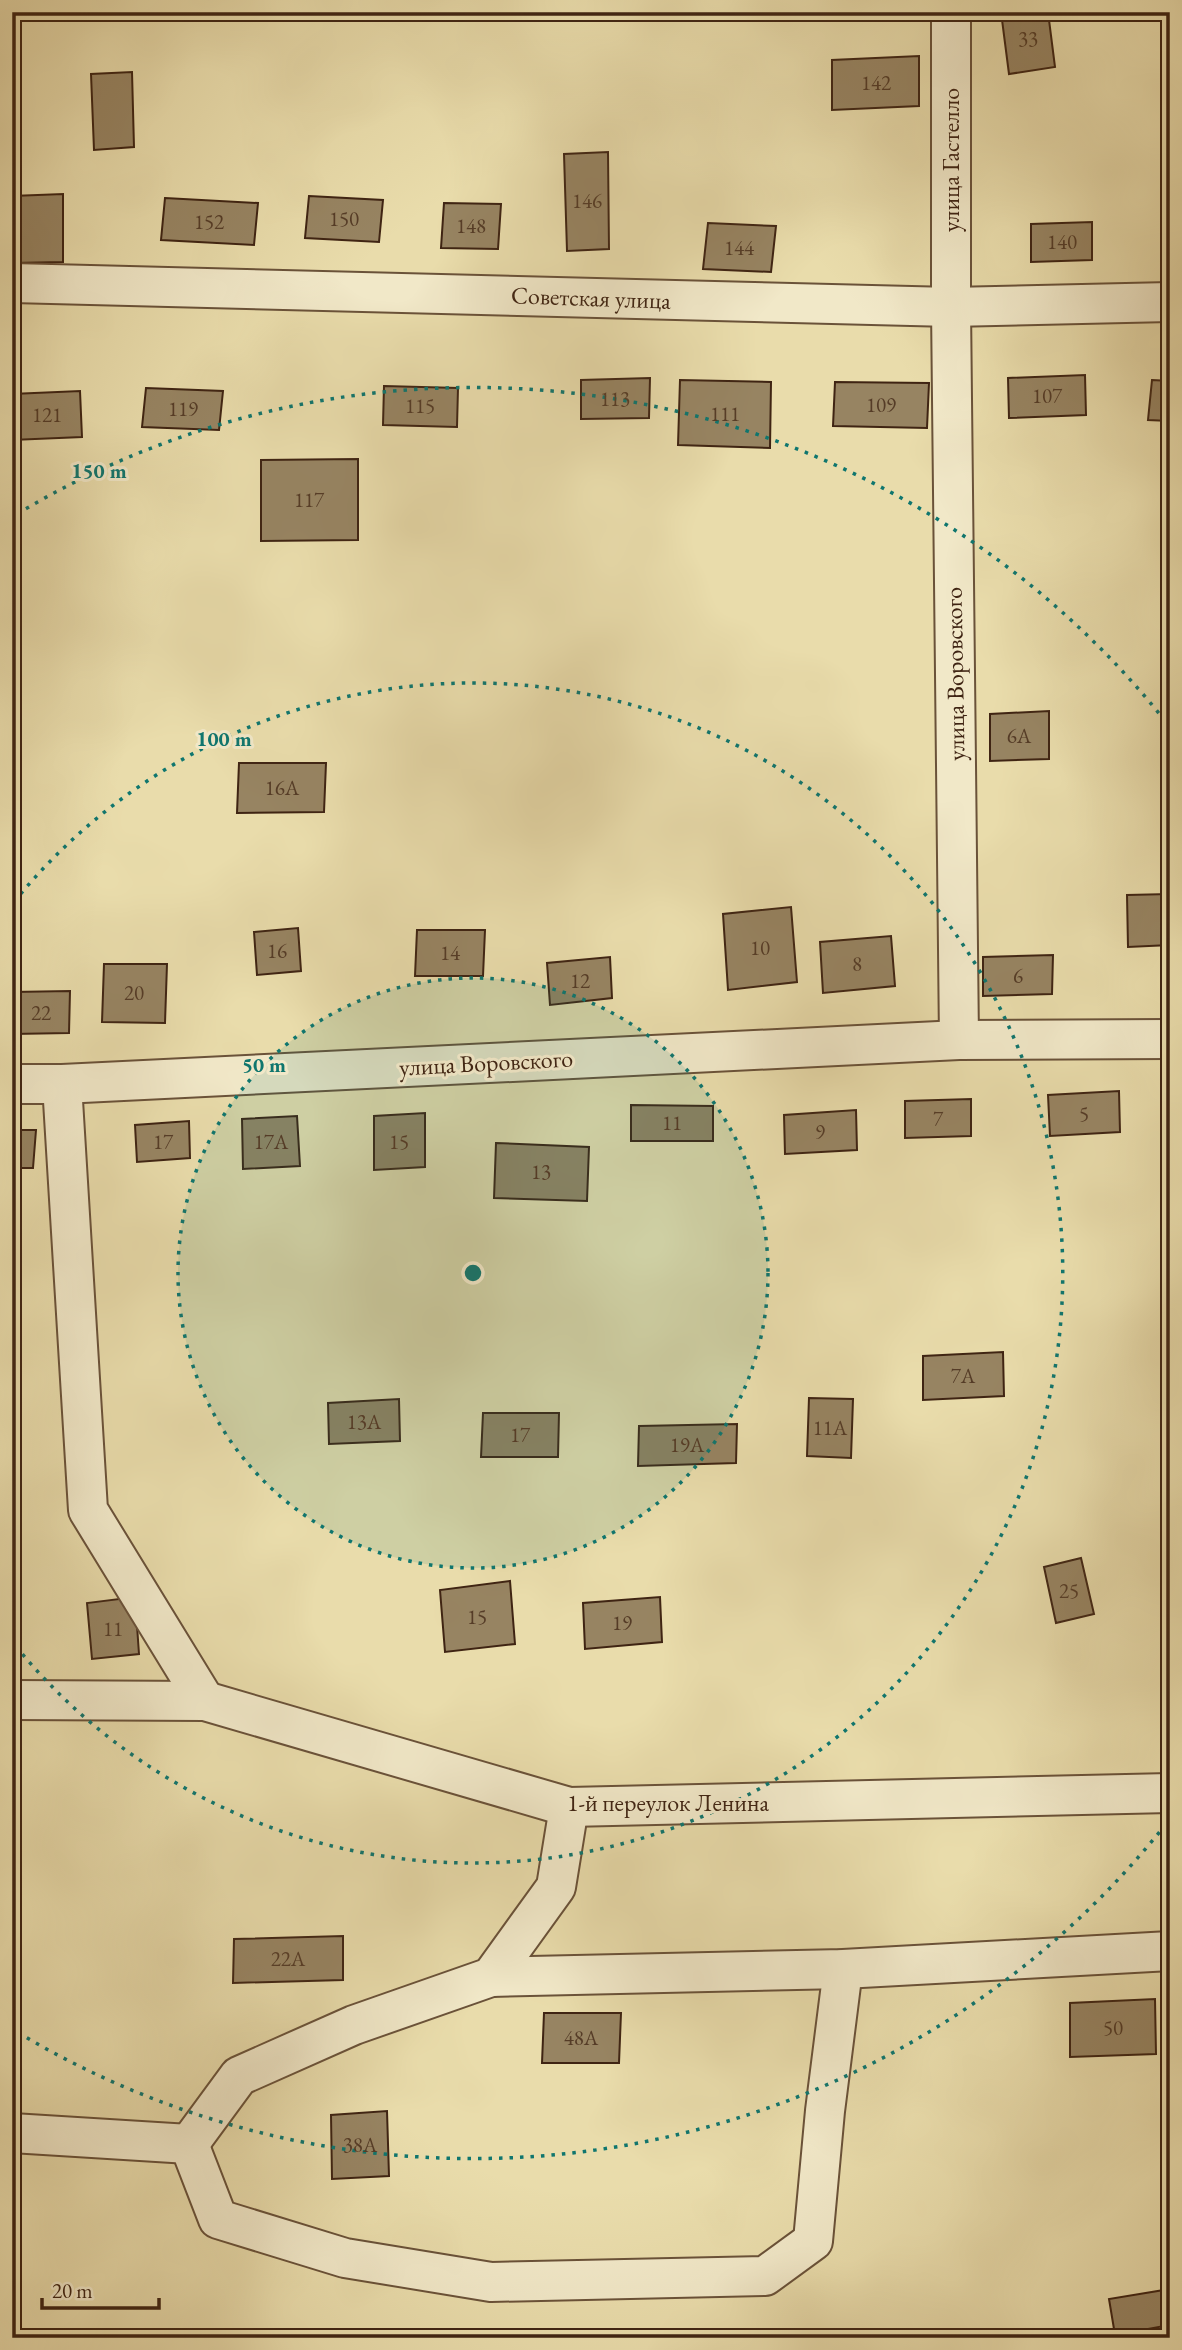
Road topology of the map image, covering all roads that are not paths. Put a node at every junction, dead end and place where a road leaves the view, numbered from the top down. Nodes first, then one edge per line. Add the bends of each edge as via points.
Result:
1 (951, 12) edge
2 (12, 283) edge
3 (1170, 302) edge
4 (951, 307) junction
5 (1170, 1039) edge
6 (959, 1040) junction
7 (12, 1084) edge
8 (62, 1084) junction
9 (12, 1700) edge
10 (205, 1702) junction
11 (1170, 1793) edge
12 (569, 1807) junction
13 (1170, 1951) edge
14 (843, 1969) junction
15 (491, 1977) junction
16 (12, 2133) edge
17 (189, 2144) junction

1 - 4 street, улица Гастелло
2 - 4 street, Советская улица
3 - 4 street, Советская улица
4 - 6 street, улица Воровского
5 - 6 street, улица Воровского
6 - 8 street, улица Воровского
7 - 8 street, улица Воровского
8 - 10 street via 88,1510
9 - 10 street, 1-й переулок Ленина
10 - 12 street, 1-й переулок Ленина
11 - 12 street, 1-й переулок Ленина
12 - 15 street via 556,1887
13 - 14 street
14 - 15 street
14 - 17 street via 813,2241 765,2276 491,2282 345,2258 218,2219
15 - 17 street via 354,2025 239,2076
16 - 17 street

